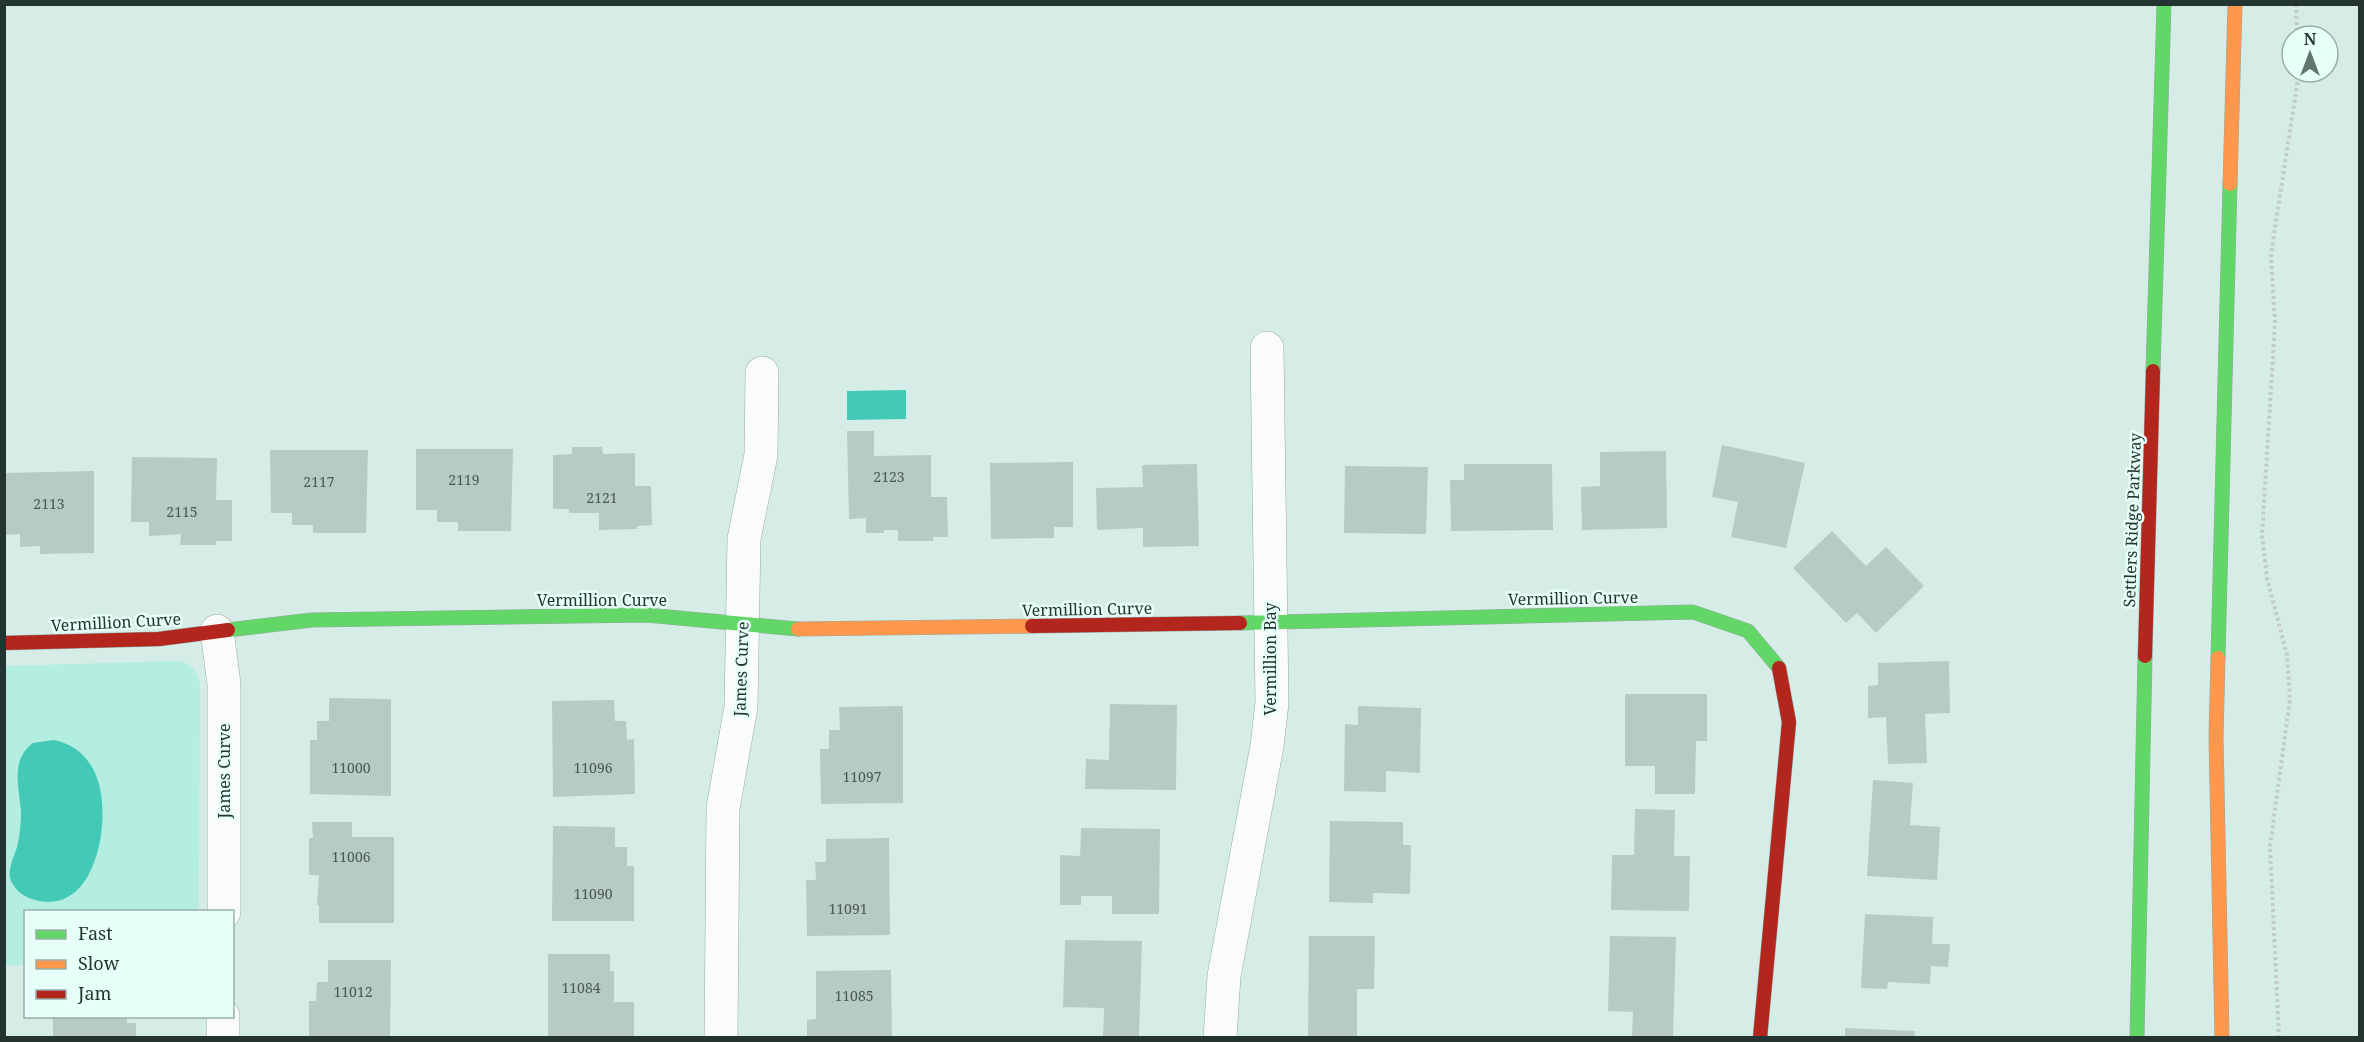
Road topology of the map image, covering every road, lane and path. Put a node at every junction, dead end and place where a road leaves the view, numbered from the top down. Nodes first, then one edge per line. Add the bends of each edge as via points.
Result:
1 (2164, 4) edge
2 (2235, 4) edge
3 (2296, 4) edge
4 (2297, 24) edge
5 (2297, 84) edge
6 (1266, 348) dead end
7 (762, 373) dead end
8 (1271, 622) junction
9 (743, 624) junction
10 (217, 631) junction
11 (4, 643) edge
12 (224, 910) edge
13 (223, 1018) edge
14 (223, 1038) edge
15 (721, 1038) edge
16 (1220, 1038) edge
17 (1760, 1038) edge
18 (2137, 1038) edge
19 (2222, 1038) edge
20 (2279, 1038) edge

1 - 18 street, Settlers Ridge Parkway
2 - 19 street via 2216,736
3 - 4 path
5 - 20 path via 2271,254 2275,323 2262,535 2267,578 2287,656 2290,699 2270,846
6 - 8 street, Vermillion Bay
7 - 9 street, James Curve via 762,447 744,539
8 - 9 street, Vermillion Curve via 813,630
8 - 16 street, Vermillion Bay via 1272,703 1224,976
8 - 17 street, Vermillion Curve via 1693,612 1748,631 1779,666 1789,722
9 - 10 street, Vermillion Curve via 646,615 312,620
9 - 15 street, James Curve via 741,707 723,808
10 - 11 street, Vermillion Curve via 159,639
10 - 12 street, James Curve via 224,684
13 - 14 street

